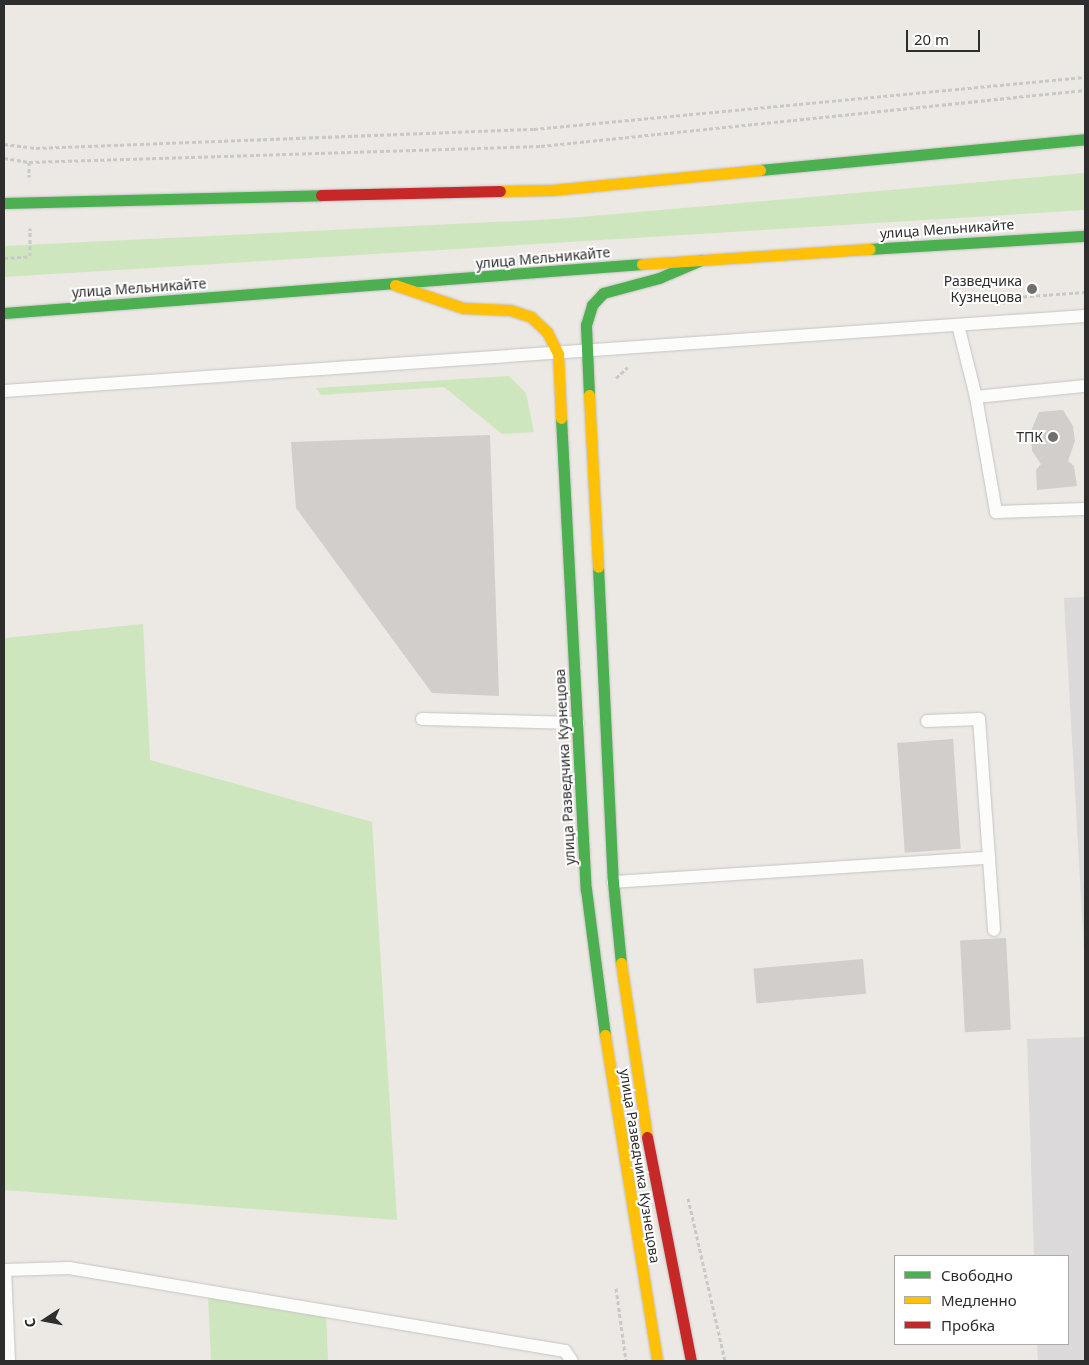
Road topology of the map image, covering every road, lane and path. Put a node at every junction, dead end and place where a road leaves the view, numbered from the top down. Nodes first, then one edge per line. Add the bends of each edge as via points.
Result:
1 (1085, 77) edge
2 (1085, 90) edge
3 (1085, 139) edge
4 (4, 144) edge
5 (4, 158) edge
6 (4, 204) edge
7 (1085, 236) edge
8 (701, 260) junction
9 (395, 285) junction
10 (4, 313) edge
11 (1085, 316) edge
12 (958, 325) junction
13 (587, 353) junction
14 (558, 354) junction
15 (1085, 386) edge
16 (4, 391) edge
17 (976, 396) junction
18 (1085, 510) edge
19 (422, 719) dead end
20 (927, 721) dead end
21 (578, 723) junction
22 (989, 858) junction
23 (613, 882) junction
24 (994, 930) dead end
25 (688, 1195) dead end
26 (10, 1361) edge
27 (572, 1361) edge
28 (657, 1361) edge
29 (691, 1361) edge
30 (725, 1361) edge

1 - 4 path via 534,129 36,148
2 - 5 path via 541,146 29,162
3 - 6 main road via 552,190
7 - 8 main road, улица Мельникайте
8 - 9 main road, улица Мельникайте
8 - 13 main road, улица Разведчика Кузнецова via 659,278 604,293 592,305 586,325
9 - 10 main road, улица Мельникайте
9 - 14 main road, улица Разведчика Кузнецова via 463,308 510,310 531,318 547,332
11 - 12 lane
12 - 13 lane
12 - 17 lane
13 - 14 lane
13 - 23 main road, улица Разведчика Кузнецова
14 - 16 lane
14 - 21 main road, улица Разведчика Кузнецова
15 - 17 lane
17 - 18 lane via 996,512
19 - 21 lane
20 - 22 lane via 979,719
21 - 28 main road, улица Разведчика Кузнецова via 586,889 613,1098
22 - 23 lane
22 - 24 lane
23 - 29 main road, улица Разведчика Кузнецова via 623,979 642,1103
25 - 30 path
26 - 27 lane via 5,1270 70,1268 565,1351

